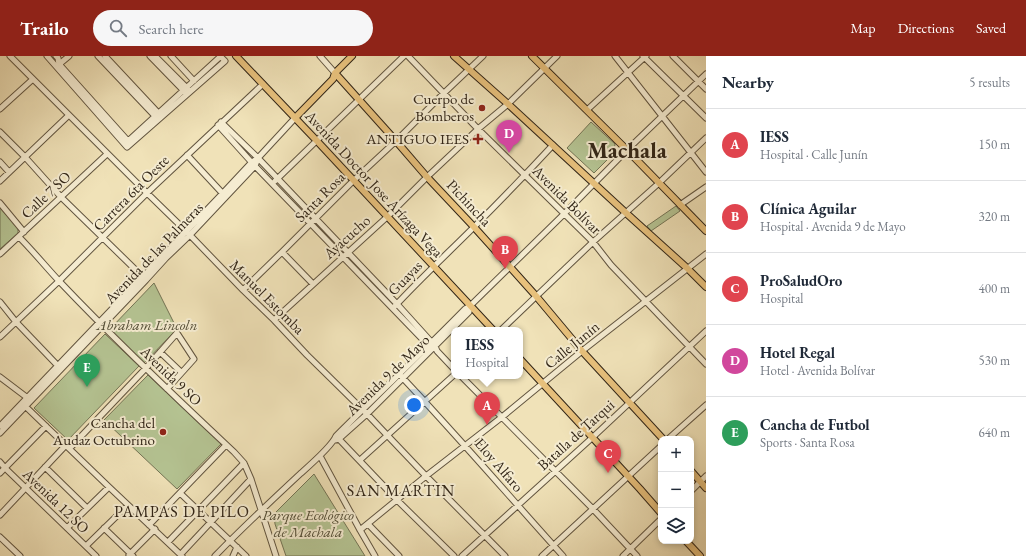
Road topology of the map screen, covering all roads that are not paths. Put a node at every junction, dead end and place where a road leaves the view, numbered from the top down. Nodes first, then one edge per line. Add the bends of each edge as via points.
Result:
1 (10, 56) edge
2 (47, 56) edge
3 (56, 56) edge
4 (69, 56) edge
5 (98, 56) edge
6 (105, 56) edge
7 (150, 56) edge
8 (155, 56) edge
9 (171, 56) edge
10 (220, 56) edge
11 (320, 56) edge
12 (352, 56) edge
13 (358, 56) edge
14 (404, 56) edge
15 (408, 56) edge
16 (454, 56) edge
17 (483, 56) edge
18 (532, 56) edge
19 (557, 56) edge
20 (615, 56) edge
21 (645, 56) edge
22 (673, 56) edge
23 (240, 57) edge
24 (58, 66) junction
25 (544, 68) junction
26 (469, 69) junction
27 (627, 73) junction
28 (706, 74) edge
29 (336, 76) junction
30 (33, 79) junction
31 (194, 81) junction
32 (698, 82) junction
33 (263, 84) junction
34 (706, 89) edge
35 (187, 91) junction
36 (444, 93) junction
37 (683, 96) junction
38 (359, 100) junction
39 (508, 104) junction
40 (0, 109) edge
41 (587, 110) junction
42 (69, 115) junction
43 (158, 116) junction
44 (662, 116) junction
45 (295, 118) junction
46 (706, 118) edge
47 (220, 123) junction
48 (478, 129) junction
49 (0, 132) edge
50 (706, 138) edge
51 (317, 141) junction
52 (396, 141) junction
53 (553, 145) junction
54 (627, 150) junction
55 (691, 153) junction
56 (107, 154) junction
57 (187, 155) junction
58 (25, 157) junction
59 (258, 158) junction
60 (0, 162) edge
61 (253, 164) junction
62 (9, 172) junction
63 (706, 172) edge
64 (525, 175) junction
65 (427, 177) junction
66 (278, 179) junction
67 (0, 181) edge
68 (353, 181) junction
69 (273, 183) junction
70 (594, 183) junction
71 (659, 183) junction
72 (706, 187) edge
73 (147, 193) junction
74 (224, 195) junction
75 (62, 197) junction
76 (0, 203) edge
77 (680, 205) junction
78 (626, 213) junction
79 (564, 214) junction
80 (387, 217) junction
81 (315, 218) junction
82 (311, 223) junction
83 (474, 227) junction
84 (706, 231) edge
85 (24, 232) junction
86 (188, 233) junction
87 (19, 236) junction
88 (103, 238) junction
89 (593, 242) junction
90 (282, 252) junction
91 (0, 254) edge
92 (345, 254) junction
93 (706, 254) edge
94 (434, 266) junction
95 (510, 267) junction
96 (687, 268) junction
97 (144, 279) junction
98 (59, 281) junction
99 (313, 284) junction
100 (706, 287) edge
101 (243, 290) junction
102 (536, 296) junction
103 (645, 301) junction
104 (0, 302) edge
105 (395, 306) junction
106 (470, 306) junction
107 (274, 320) junction
108 (16, 322) junction
109 (101, 324) junction
110 (490, 327) edge
111 (504, 327) edge
112 (706, 331) edge
113 (0, 337) edge
114 (689, 346) junction
115 (433, 347) junction
116 (582, 351) junction
117 (160, 352) junction
118 (523, 362) edge
119 (706, 364) edge
120 (451, 366) edge
121 (60, 368) junction
122 (146, 368) junction
123 (181, 372) junction
124 (400, 375) junction
125 (0, 377) edge
126 (451, 378) edge
127 (464, 379) edge
128 (543, 383) junction
129 (167, 389) junction
130 (29, 400) junction
131 (425, 401) junction
132 (630, 402) junction
133 (24, 405) junction
134 (706, 405) edge
135 (364, 412) junction
136 (502, 417) junction
137 (0, 426) edge
138 (46, 426) junction
139 (0, 433) edge
140 (388, 436) junction
141 (660, 436) edge
142 (671, 436) edge
143 (592, 437) junction
144 (337, 438) junction
145 (226, 445) junction
146 (466, 446) junction
147 (68, 447) junction
148 (658, 449) edge
149 (320, 456) junction
150 (360, 460) junction
151 (0, 462) edge
152 (244, 464) junction
153 (45, 467) junction
154 (5, 468) junction
155 (554, 471) junction
156 (692, 472) edge
157 (0, 473) edge
158 (426, 476) junction
159 (628, 476) junction
160 (706, 476) edge
161 (251, 480) junction
162 (701, 482) junction
163 (109, 487) junction
164 (25, 488) junction
165 (694, 488) edge
166 (706, 488) edge
167 (180, 493) junction
168 (397, 500) junction
169 (128, 505) junction
170 (517, 505) junction
171 (87, 508) junction
172 (593, 509) junction
173 (198, 510) junction
174 (261, 510) junction
175 (658, 511) edge
176 (0, 515) edge
177 (211, 522) junction
178 (658, 522) edge
179 (368, 524) junction
180 (149, 525) junction
181 (68, 528) junction
182 (104, 528) junction
183 (155, 529) junction
184 (360, 530) junction
185 (485, 536) junction
186 (0, 537) edge
187 (230, 540) junction
188 (168, 542) junction
189 (689, 544) edge
190 (553, 545) junction
191 (86, 546) junction
192 (237, 547) junction
193 (630, 549) junction
194 (180, 554) edge
195 (131, 555) edge
196 (20, 556) edge
197 (96, 556) edge
198 (173, 556) edge
199 (214, 556) edge
200 (233, 556) edge
201 (246, 556) edge
202 (276, 556) edge
203 (375, 556) edge
204 (399, 556) edge
205 (454, 556) edge
206 (462, 556) edge
207 (505, 556) edge
208 (542, 556) edge
209 (563, 556) edge
210 (623, 556) edge
211 (637, 556) edge
212 (700, 556) edge

1 - 30 street, Manuel Estomba
2 - 24 street
3 - 24 street
4 - 24 street
5 - 43 street
6 - 43 street
7 - 35 street
8 - 35 street
9 - 31 street
10 - 31 street
10 - 35 street via 225,60
11 - 29 street, Pichincha
12 - 29 main road, Avenida de las Palmeras
13 - 29 main road, Avenida de las Palmeras
14 - 38 street
15 - 36 street, Avenida Bolívar
16 - 26 main road
17 - 26 street, Santa Rosa
18 - 25 main road
19 - 25 street, Ayacucho
20 - 27 street
21 - 27 street
21 - 37 street
22 - 32 street
23 - 33 main road, Avenida Doctor Jose Arízaga Vega
24 - 43 street via 127,147
25 - 39 street, Ayacucho
25 - 41 main road
26 - 36 street, Santa Rosa
26 - 39 main road
27 - 41 street
27 - 44 street
28 - 32 street, Avenida 9 de Mayo
29 - 38 main road, Pichincha
29 - 45 main road, Avenida de las Palmeras
30 - 40 street
30 - 42 street, Manuel Estomba
31 - 35 street
32 - 34 street
32 - 37 street, Avenida 9 de Mayo
33 - 45 main road, Avenida Doctor Jose Arízaga Vega
33 - 47 street, Carrera 6ta Oeste
35 - 43 street
36 - 48 street, Avenida Bolívar
36 - 52 street, Santa Rosa
37 - 44 street, Avenida 9 de Mayo
37 - 46 street
38 - 51 street
38 - 52 main road, Pichincha
39 - 48 street, Ayacucho
39 - 53 main road
41 - 54 main road
42 - 56 street, Manuel Estomba
42 - 58 street
44 - 54 street, Avenida 9 de Mayo
44 - 55 street
45 - 51 main road, Avenida Doctor Jose Arízaga Vega
45 - 59 street, Avenida de las Palmeras
47 - 57 street, Carrera 6ta Oeste
47 - 59 street
47 - 61 street
48 - 64 street, Avenida Bolívar
48 - 65 street, Ayacucho
49 - 58 street
50 - 55 street
51 - 66 street
51 - 68 main road, Avenida Doctor Jose Arízaga Vega
52 - 65 main road, Pichincha
52 - 68 street, Santa Rosa
53 - 64 street, Guayas
53 - 70 main road
54 - 70 street, Avenida 9 de Mayo
54 - 71 main road
55 - 63 street
55 - 71 street
56 - 73 street, Manuel Estomba
56 - 75 street, Calle 7 SO
57 - 73 street, Carrera 6ta Oeste
57 - 74 street
58 - 62 street
58 - 75 street
59 - 61 street, Avenida de las Palmeras
59 - 66 street
60 - 62 street
61 - 69 street
61 - 74 street, Avenida de las Palmeras
62 - 67 street
64 - 79 street, Avenida Bolívar
64 - 83 street, Guayas
65 - 80 street, Ayacucho
65 - 83 main road, Pichincha
66 - 69 street
66 - 81 street
68 - 80 main road, Avenida Doctor Jose Arízaga Vega
68 - 81 street, Santa Rosa
69 - 82 street
70 - 78 main road
70 - 79 street, Avenida 9 de Mayo
71 - 77 main road
71 - 78 street
72 - 77 street
73 - 86 street, Manuel Estomba
73 - 88 street, Carrera 6ta Oeste
74 - 86 street, Avenida de las Palmeras
75 - 85 street, Calle 7 SO
75 - 88 street
76 - 85 street
77 - 84 main road
78 - 89 street
78 - 96 main road
79 - 89 street, Avenida Bolívar
79 - 95 street, Avenida 9 de Mayo
80 - 92 street, Ayacucho
80 - 94 main road, Avenida Doctor Jose Arízaga Vega
81 - 82 street, Santa Rosa
81 - 92 street
82 - 90 street, Santa Rosa
82 - 92 street
83 - 94 street, Guayas
83 - 95 main road, Pichincha
85 - 87 street, Calle 7 SO
86 - 97 street, Avenida de las Palmeras
86 - 101 street, Manuel Estomba
87 - 91 street, Calle 7 SO
87 - 98 street, Avenida 9 SO
88 - 97 street
88 - 98 street, Carrera 6ta Oeste
89 - 102 street
89 - 103 street, Avenida Bolívar
90 - 99 street
90 - 101 street, Santa Rosa
92 - 99 street, Ayacucho
92 - 105 street
93 - 96 street, Calle Junín
94 - 105 street, Guayas
94 - 106 main road, Avenida Doctor Jose Arízaga Vega
95 - 102 main road, Pichincha
95 - 106 street, Avenida 9 de Mayo
96 - 100 main road
96 - 103 street, Calle Junín
97 - 109 street, Avenida de las Palmeras
98 - 108 street, Carrera 6ta Oeste
98 - 109 street, Avenida 9 SO
99 - 107 street, Ayacucho
101 - 107 street, Manuel Estomba
102 - 111 street
102 - 116 main road, Pichincha
103 - 114 street, Avenida Bolívar
103 - 116 street, Calle Junín
104 - 108 street
105 - 115 street
106 - 110 main road, Avenida Doctor Jose Arízaga Vega
106 - 115 street, Avenida 9 de Mayo
107 - 135 street, Manuel Estomba
108 - 113 street, Carrera 6ta Oeste
108 - 121 street
109 - 121 street, Avenida de las Palmeras
109 - 122 street, Avenida 9 SO
112 - 114 street, Batalla de Tarqui
114 - 119 street, Avenida Bolívar
114 - 132 street, Batalla de Tarqui
115 - 120 street
115 - 124 street, Avenida 9 de Mayo
116 - 128 street, Calle Junín
116 - 132 main road, Pichincha
117 - 122 street
117 - 123 street
117 - 123 street via 177,333 194,359
118 - 128 main road
121 - 130 street, Avenida de las Palmeras
122 - 129 street, Avenida 9 SO
122 - 147 street
123 - 129 street
124 - 131 street, Eloy Alfaro
124 - 135 street, Avenida 9 de Mayo
125 - 130 street
126 - 131 street
127 - 136 street
128 - 136 street, Calle Junín
128 - 143 main road
129 - 145 street, Avenida 9 SO
130 - 133 street, Avenida de las Palmeras
131 - 140 street
131 - 146 street, Eloy Alfaro
132 - 141 main road, Pichincha
132 - 143 street, Batalla de Tarqui
133 - 137 street, Avenida de las Palmeras
133 - 138 street
133 - 139 street, Avenida de las Palmeras
134 - 142 street
135 - 140 street, Manuel Estomba
135 - 144 street, Avenida 9 de Mayo
136 - 146 street, Calle Junín
136 - 155 street
138 - 147 street
138 - 154 street
140 - 150 street
140 - 158 street, Manuel Estomba
143 - 155 street, Batalla de Tarqui
143 - 159 main road
144 - 149 street, Avenida 9 de Mayo
144 - 150 street
145 - 152 street, Avenida 9 SO
145 - 167 street
146 - 158 street, Calle Junín
146 - 170 street, Eloy Alfaro
147 - 153 street
147 - 163 street
148 - 159 street
149 - 174 street, Avenida 9 de Mayo
149 - 184 street
150 - 168 street
151 - 154 street, Avenida 12 SO
152 - 161 street, Avenida 9 SO
152 - 173 street
153 - 164 street
153 - 171 street
154 - 157 street
154 - 164 street, Avenida 12 SO
155 - 170 street, Batalla de Tarqui
155 - 172 street
156 - 162 main road
158 - 168 street, Calle Junín
158 - 185 street, Manuel Estomba
159 - 172 street
159 - 175 main road
160 - 162 street
161 - 174 street, Avenida 9 SO
161 - 177 street
162 - 165 street
162 - 166 main road
163 - 169 street
163 - 171 street
164 - 176 street
164 - 181 street, Avenida 12 SO
167 - 173 street
167 - 180 street
168 - 179 street, Calle Junín
168 - 205 street
169 - 180 street
169 - 182 street
170 - 185 street, Batalla de Tarqui
170 - 190 street, Eloy Alfaro
171 - 181 street
172 - 190 street
172 - 193 street
173 - 177 street
173 - 188 street
174 - 187 street, Avenida 9 de Mayo
174 - 202 street, Avenida 9 SO
177 - 187 street
177 - 194 street
178 - 193 street
179 - 184 street, Calle Junín
179 - 204 street
180 - 183 street
181 - 191 street, Avenida 12 SO
182 - 191 street
182 - 195 street
183 - 188 street
183 - 195 street
184 - 203 street
185 - 206 street, Batalla de Tarqui
185 - 207 street, Manuel Estomba
186 - 196 street
187 - 192 street
187 - 199 street, Avenida 9 de Mayo
188 - 194 street
189 - 212 main road
190 - 208 street
190 - 209 street, Eloy Alfaro
191 - 197 street, Avenida 12 SO
192 - 200 street
192 - 201 street
193 - 210 street
193 - 211 street
194 - 198 street

